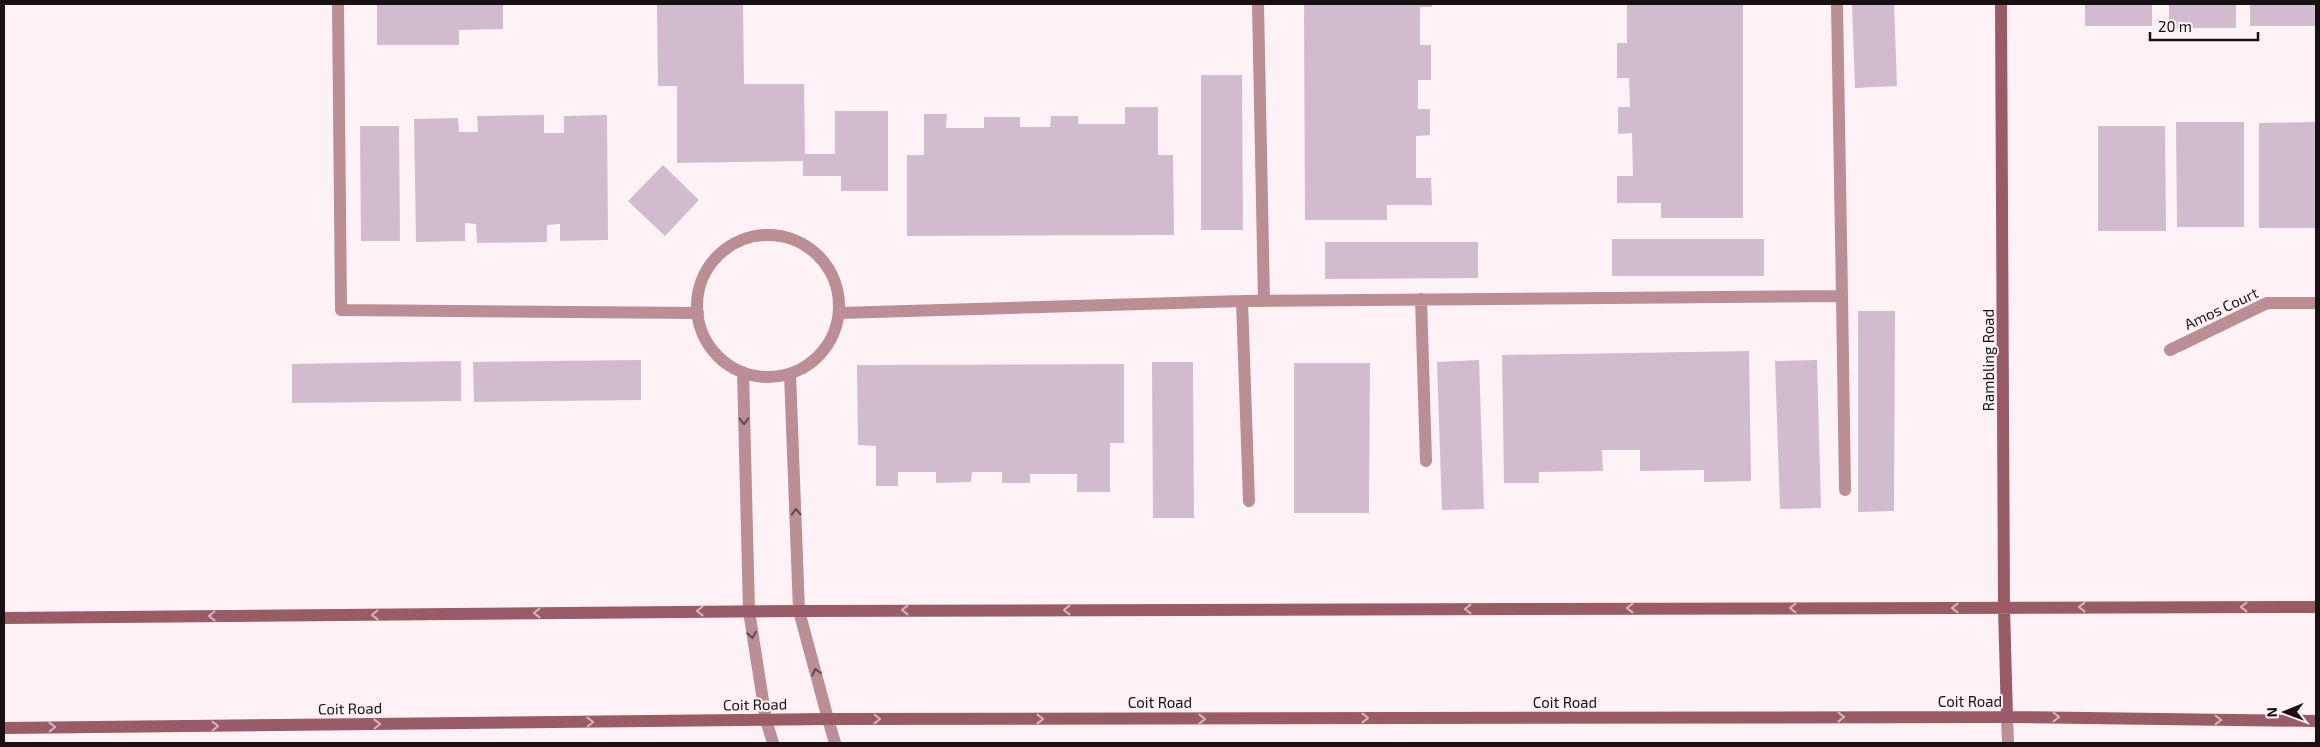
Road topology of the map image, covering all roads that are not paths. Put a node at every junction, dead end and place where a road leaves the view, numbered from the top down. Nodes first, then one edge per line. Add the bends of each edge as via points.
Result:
1 (338, 4) edge
2 (1258, 4) edge
3 (1837, 4) edge
4 (2001, 4) edge
5 (1842, 296) junction
6 (1422, 299) junction
7 (1242, 301) junction
8 (1264, 301) junction
9 (2316, 303) edge
10 (698, 313) junction
11 (839, 313) junction
12 (2170, 350) dead end
13 (743, 372) junction
14 (790, 374) junction
15 (1426, 461) dead end
16 (1845, 490) dead end
17 (1249, 501) dead end
18 (2316, 607) edge
19 (2004, 608) junction
20 (749, 611) junction
21 (799, 611) junction
22 (4, 618) edge
23 (2007, 717) junction
24 (828, 719) junction
25 (766, 720) junction
26 (2316, 721) edge
27 (4, 728) edge
28 (773, 743) edge
29 (835, 743) edge
30 (2008, 743) edge

1 - 10 street via 341,310
2 - 8 street
3 - 5 street
4 - 19 main road, Rambling Road
5 - 6 street
5 - 16 street
6 - 8 street
6 - 15 street
7 - 8 street
7 - 11 street
7 - 17 street
9 - 12 street, Amos Court via 2267,303
10 - 11 street via 699,291 706,271 720,254 737,242 758,235 772,235 800,242 817,254 831,271 838,292
10 - 13 street via 701,330 709,346 721,359
11 - 14 street via 834,333 824,351 809,365
13 - 14 street via 770,377
13 -> 20 street
21 -> 14 street
18 -> 19 main road
19 -> 21 main road
19 - 23 main road, Rambling Road
20 - 21 main road
20 -> 22 main road
20 -> 25 street
24 -> 21 street
24 -> 23 main road, Coit Road
23 -> 26 main road, Coit Road
23 - 30 street
24 - 25 main road, Coit Road
24 - 29 street
27 -> 25 main road, Coit Road
25 - 28 street

